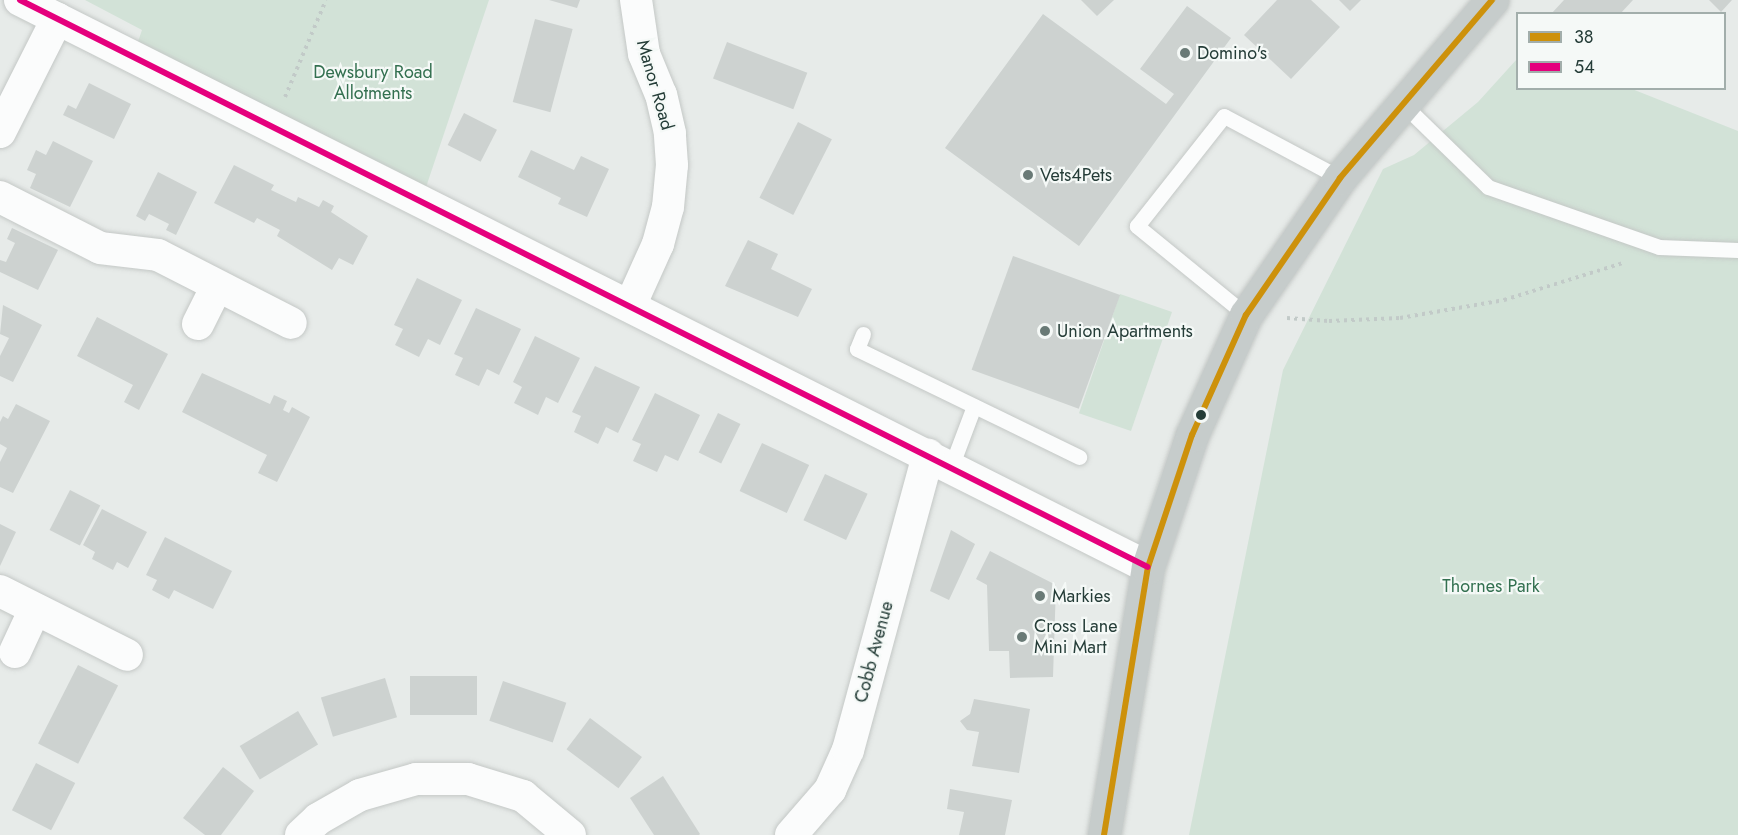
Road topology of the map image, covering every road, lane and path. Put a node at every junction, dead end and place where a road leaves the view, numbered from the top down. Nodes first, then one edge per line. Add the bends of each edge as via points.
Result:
1 (20, 0) edge
2 (326, 0) edge
3 (636, 0) edge
4 (1492, 0) edge
5 (57, 19) junction
6 (1404, 105) junction
7 (272, 125) junction
8 (0, 132) edge
9 (1340, 178) junction
10 (0, 197) edge
11 (1659, 247) junction
12 (1738, 250) edge
13 (217, 286) junction
14 (630, 306) junction
15 (1246, 315) junction
16 (291, 323) dead end
17 (198, 324) dead end
18 (863, 334) dead end
19 (974, 406) junction
20 (1079, 457) dead end
21 (939, 461) junction
22 (1148, 567) junction
23 (0, 591) edge
24 (35, 609) junction
25 (15, 652) dead end
26 (127, 656) dead end
27 (302, 835) edge
28 (570, 835) edge
29 (791, 835) edge
30 (1104, 835) edge

1 - 5 street
2 - 7 path
3 - 14 street, Manor Road via 644,54 661,95 670,133 672,165 668,207 658,244
4 - 6 highway
5 - 7 street
5 - 8 street
6 - 9 highway
6 - 11 lane via 1488,187
7 - 14 street
9 - 15 highway
9 - 15 lane via 1224,116 1137,226
10 - 13 street via 100,248 158,255
11 - 12 lane
11 - 15 path via 1607,270 1504,300 1400,318 1329,321
13 - 16 street
13 - 17 street
14 - 21 street
15 - 22 highway via 1192,435
18 - 19 lane via 857,349
19 - 20 lane
19 - 21 lane
21 - 22 street
21 - 29 street, Cobb Avenue via 848,750 830,790
22 - 30 highway
23 - 24 street
24 - 25 street
24 - 26 street
27 - 28 street via 318,819 360,795 416,780 468,780 523,796

